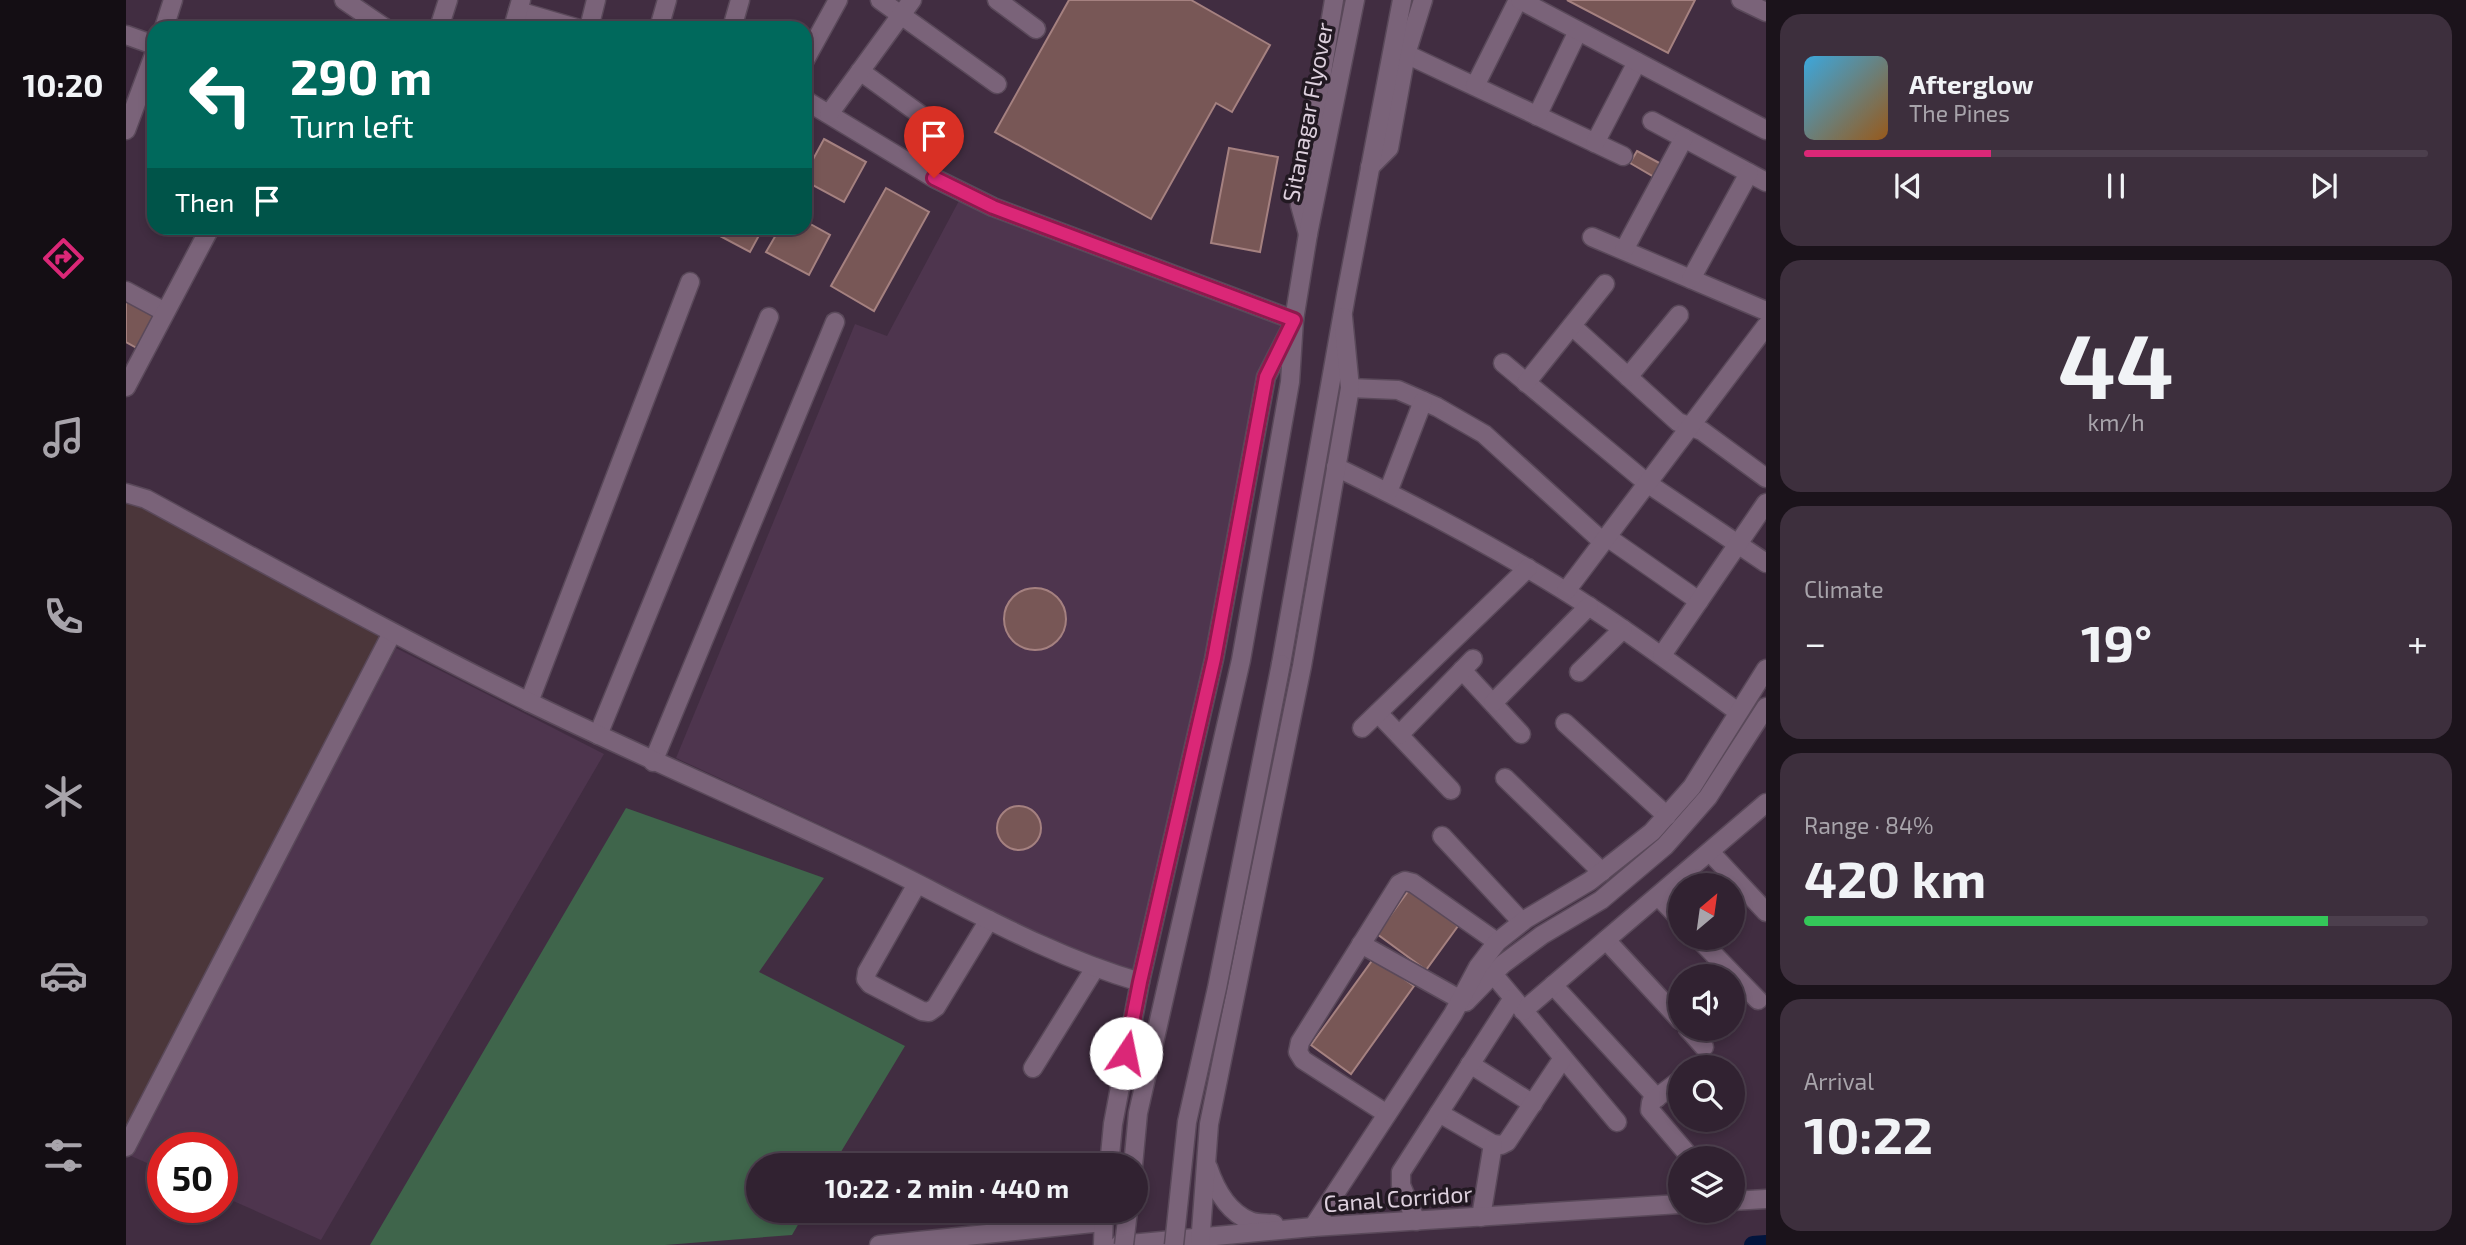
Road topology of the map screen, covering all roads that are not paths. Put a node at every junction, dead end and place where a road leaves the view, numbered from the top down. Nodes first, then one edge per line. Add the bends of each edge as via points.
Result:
1 (173, 0) edge
2 (344, 0) edge
3 (448, 0) edge
4 (596, 0) edge
5 (667, 0) edge
6 (740, 0) edge
7 (838, 0) edge
8 (880, 0) edge
9 (996, 0) edge
10 (1334, 0) edge
11 (1355, 0) edge
12 (1402, 0) edge
13 (1423, 0) edge
14 (1519, 0) edge
15 (1741, 0) edge
16 (906, 7) edge
17 (371, 8) edge
18 (1766, 12) edge
19 (517, 13) edge
20 (166, 21) edge
21 (441, 21) edge
22 (548, 21) edge
23 (591, 21) edge
24 (661, 21) edge
25 (734, 21) edge
26 (1036, 29) dead end
27 (1578, 31) junction
28 (126, 35) edge
29 (147, 42) edge
30 (812, 47) edge
31 (1406, 54) junction
32 (1637, 62) junction
33 (860, 71) junction
34 (147, 74) edge
35 (997, 84) dead end
36 (1475, 86) junction
37 (812, 104) edge
38 (829, 114) junction
39 (1537, 116) junction
40 (1653, 121) dead end
41 (126, 130) edge
42 (1766, 130) edge
43 (950, 136) dead end
44 (1684, 138) junction
45 (1595, 143) junction
46 (1623, 156) dead end
47 (1370, 167) junction
48 (1749, 173) junction
49 (1766, 182) edge
50 (1308, 234) junction
51 (206, 235) edge
52 (1592, 237) dead end
53 (1624, 250) junction
54 (1691, 279) junction
55 (690, 282) dead end
56 (1605, 284) dead end
57 (126, 291) edge
58 (165, 312) junction
59 (1766, 312) edge
60 (1679, 315) dead end
61 (769, 317) dead end
62 (1343, 317) junction
63 (1294, 320) junction
64 (835, 321) dead end
65 (1572, 326) junction
66 (1766, 326) edge
67 (132, 360) edge
68 (1503, 363) dead end
69 (1628, 377) junction
70 (1526, 383) junction
71 (126, 387) edge
72 (1350, 388) junction
73 (1423, 401) junction
74 (1690, 426) junction
75 (1336, 467) junction
76 (1766, 478) edge
77 (1647, 483) junction
78 (1388, 492) junction
79 (126, 494) edge
80 (1766, 503) edge
81 (1605, 539) junction
82 (1738, 543) junction
83 (1766, 563) edge
84 (1528, 568) junction
85 (1566, 591) junction
86 (1699, 601) junction
87 (1589, 607) junction
88 (1623, 629) junction
89 (392, 633) junction
90 (1662, 655) junction
91 (1766, 669) edge
92 (1579, 672) dead end
93 (529, 702) junction
94 (1493, 703) junction
95 (1741, 708) junction
96 (1378, 713) junction
97 (1764, 714) edge
98 (1565, 723) dead end
99 (1362, 728) dead end
100 (1521, 734) dead end
101 (598, 735) junction
102 (1399, 735) junction
103 (653, 762) junction
104 (1505, 778) dead end
105 (1451, 790) dead end
106 (1764, 808) edge
107 (1667, 816) junction
108 (1442, 836) dead end
109 (1710, 852) junction
110 (1602, 872) junction
111 (917, 884) junction
112 (1658, 896) junction
113 (1668, 906) edge
114 (1766, 912) edge
115 (989, 920) junction
116 (1522, 922) junction
117 (1606, 940) junction
118 (1496, 942) junction
119 (1361, 944) junction
120 (1710, 950) edge
121 (1095, 968) junction
122 (1493, 974) junction
123 (1140, 982) junction
124 (1553, 985) junction
125 (1758, 1000) dead end
126 (1518, 1004) junction
127 (1457, 1007) junction
128 (1668, 1007) edge
129 (1699, 1041) edge
130 (1704, 1046) dead end
131 (1563, 1058) junction
132 (1470, 1065) junction
133 (1033, 1068) dead end
134 (1668, 1089) edge
135 (1657, 1098) junction
136 (1532, 1104) junction
137 (1439, 1113) junction
138 (1387, 1114) junction
139 (1616, 1122) dead end
140 (1493, 1144) junction
141 (1681, 1146) edge
142 (126, 1147) edge
143 (1110, 1153) edge
144 (1134, 1153) edge
145 (1206, 1160) junction
146 (1766, 1199) edge
147 (1745, 1200) edge
148 (1668, 1205) edge
149 (1481, 1217) junction
150 (1416, 1221) junction
151 (1056, 1223) edge
152 (1104, 1223) edge
153 (1126, 1223) edge
154 (1313, 1227) junction
155 (1200, 1242) edge
156 (879, 1245) edge
157 (1103, 1245) edge
158 (1122, 1245) edge
159 (1174, 1245) edge

1 - 20 street
2 - 17 street
3 - 21 street
4 - 23 street
5 - 24 street
6 - 25 street
7 - 30 street
8 - 16 street
9 - 26 street
10 - 50 street via 1300,205
11 - 50 street, Sitanagar Flyover
12 - 47 street
13 - 31 street
14 - 27 street
14 - 36 street
15 - 18 street
16 - 33 street
16 - 35 street
19 - 22 street
27 - 32 street
27 - 39 street
28 - 29 street
31 - 36 street
31 - 47 street via 1389,148
32 - 42 street
32 - 45 street
33 - 38 street
33 - 43 street
34 - 41 street
36 - 39 street
37 - 38 street
38 - 63 street via 934,178 993,207
39 - 45 street
40 - 44 street
44 - 48 street
44 - 53 street
45 - 46 street
47 - 62 street
48 - 49 street
48 - 54 street
50 - 63 street, Sitanagar Flyover
51 - 58 street
52 - 53 street
53 - 54 street
54 - 59 street
55 - 93 street
56 - 65 street
57 - 58 street
58 - 67 street
60 - 69 street
61 - 101 street
62 - 72 street
62 - 159 street, bridge via 1281,664 1187,1122
63 - 123 street via 1266,377 1214,659
63 - 144 street via 1290,382 1241,660 1138,1113
64 - 103 street
65 - 69 street
65 - 70 street
66 - 74 street
67 - 71 street
68 - 70 street
69 - 74 street via 1678,422
70 - 77 street
72 - 73 street via 1398,390
72 - 75 street
73 - 78 street
73 - 81 street via 1484,434
74 - 76 street
74 - 77 street
75 - 78 street
75 - 145 street via 1302,666 1209,1125
77 - 81 street
77 - 82 street
78 - 84 street
79 - 89 street via 145,499
80 - 82 street
81 - 85 street
81 - 86 street
82 - 83 street
82 - 86 street
84 - 85 street
84 - 96 street
85 - 87 street
86 - 90 street
87 - 88 street
87 - 94 street
88 - 90 street
88 - 92 street
89 - 93 street
89 - 142 street
90 - 95 street
91 - 95 street
93 - 101 street
94 - 100 street
94 - 102 street via 1467,664
95 - 97 street
95 - 107 street via 1692,787
96 - 99 street
96 - 102 street
97 - 122 street via 1708,797 1665,846 1601,900 1542,935
98 - 107 street
101 - 103 street
102 - 105 street
103 - 111 street
104 - 110 street
106 - 109 street
107 - 110 street
108 - 116 street
109 - 112 street
109 - 114 street
110 - 116 street
111 - 115 street
111 - 115 street via 866,979 922,1011 936,1007
112 - 113 street
112 - 117 street
115 - 121 street
116 - 118 street
117 - 124 street
117 - 128 street
118 - 119 street via 1405,881
118 - 127 street
119 - 127 street
119 - 138 street via 1298,1052 1303,1060
120 - 125 street
121 - 123 street
121 - 133 street
122 - 126 street
122 - 127 street
123 - 143 street
124 - 126 street
124 - 135 street
126 - 131 street
126 - 132 street
127 - 138 street
129 - 130 street
131 - 136 street
131 - 139 street
132 - 136 street
132 - 137 street
134 - 135 street
135 - 141 street via 1650,1110
136 - 140 street via 1507,1142
137 - 140 street
137 - 150 street via 1401,1172 1401,1185
138 - 154 street
140 - 149 street
145 - 154 street via 1215,1188 1250,1221
145 - 155 street
146 - 147 street
148 - 149 street, Canal Corridor
149 - 150 street, Canal Corridor
150 - 154 street, Canal Corridor
151 - 156 street
152 - 157 street
153 - 158 street, bridge
154 - 155 street, Canal Corridor
155 - 158 street, Canal Corridor

